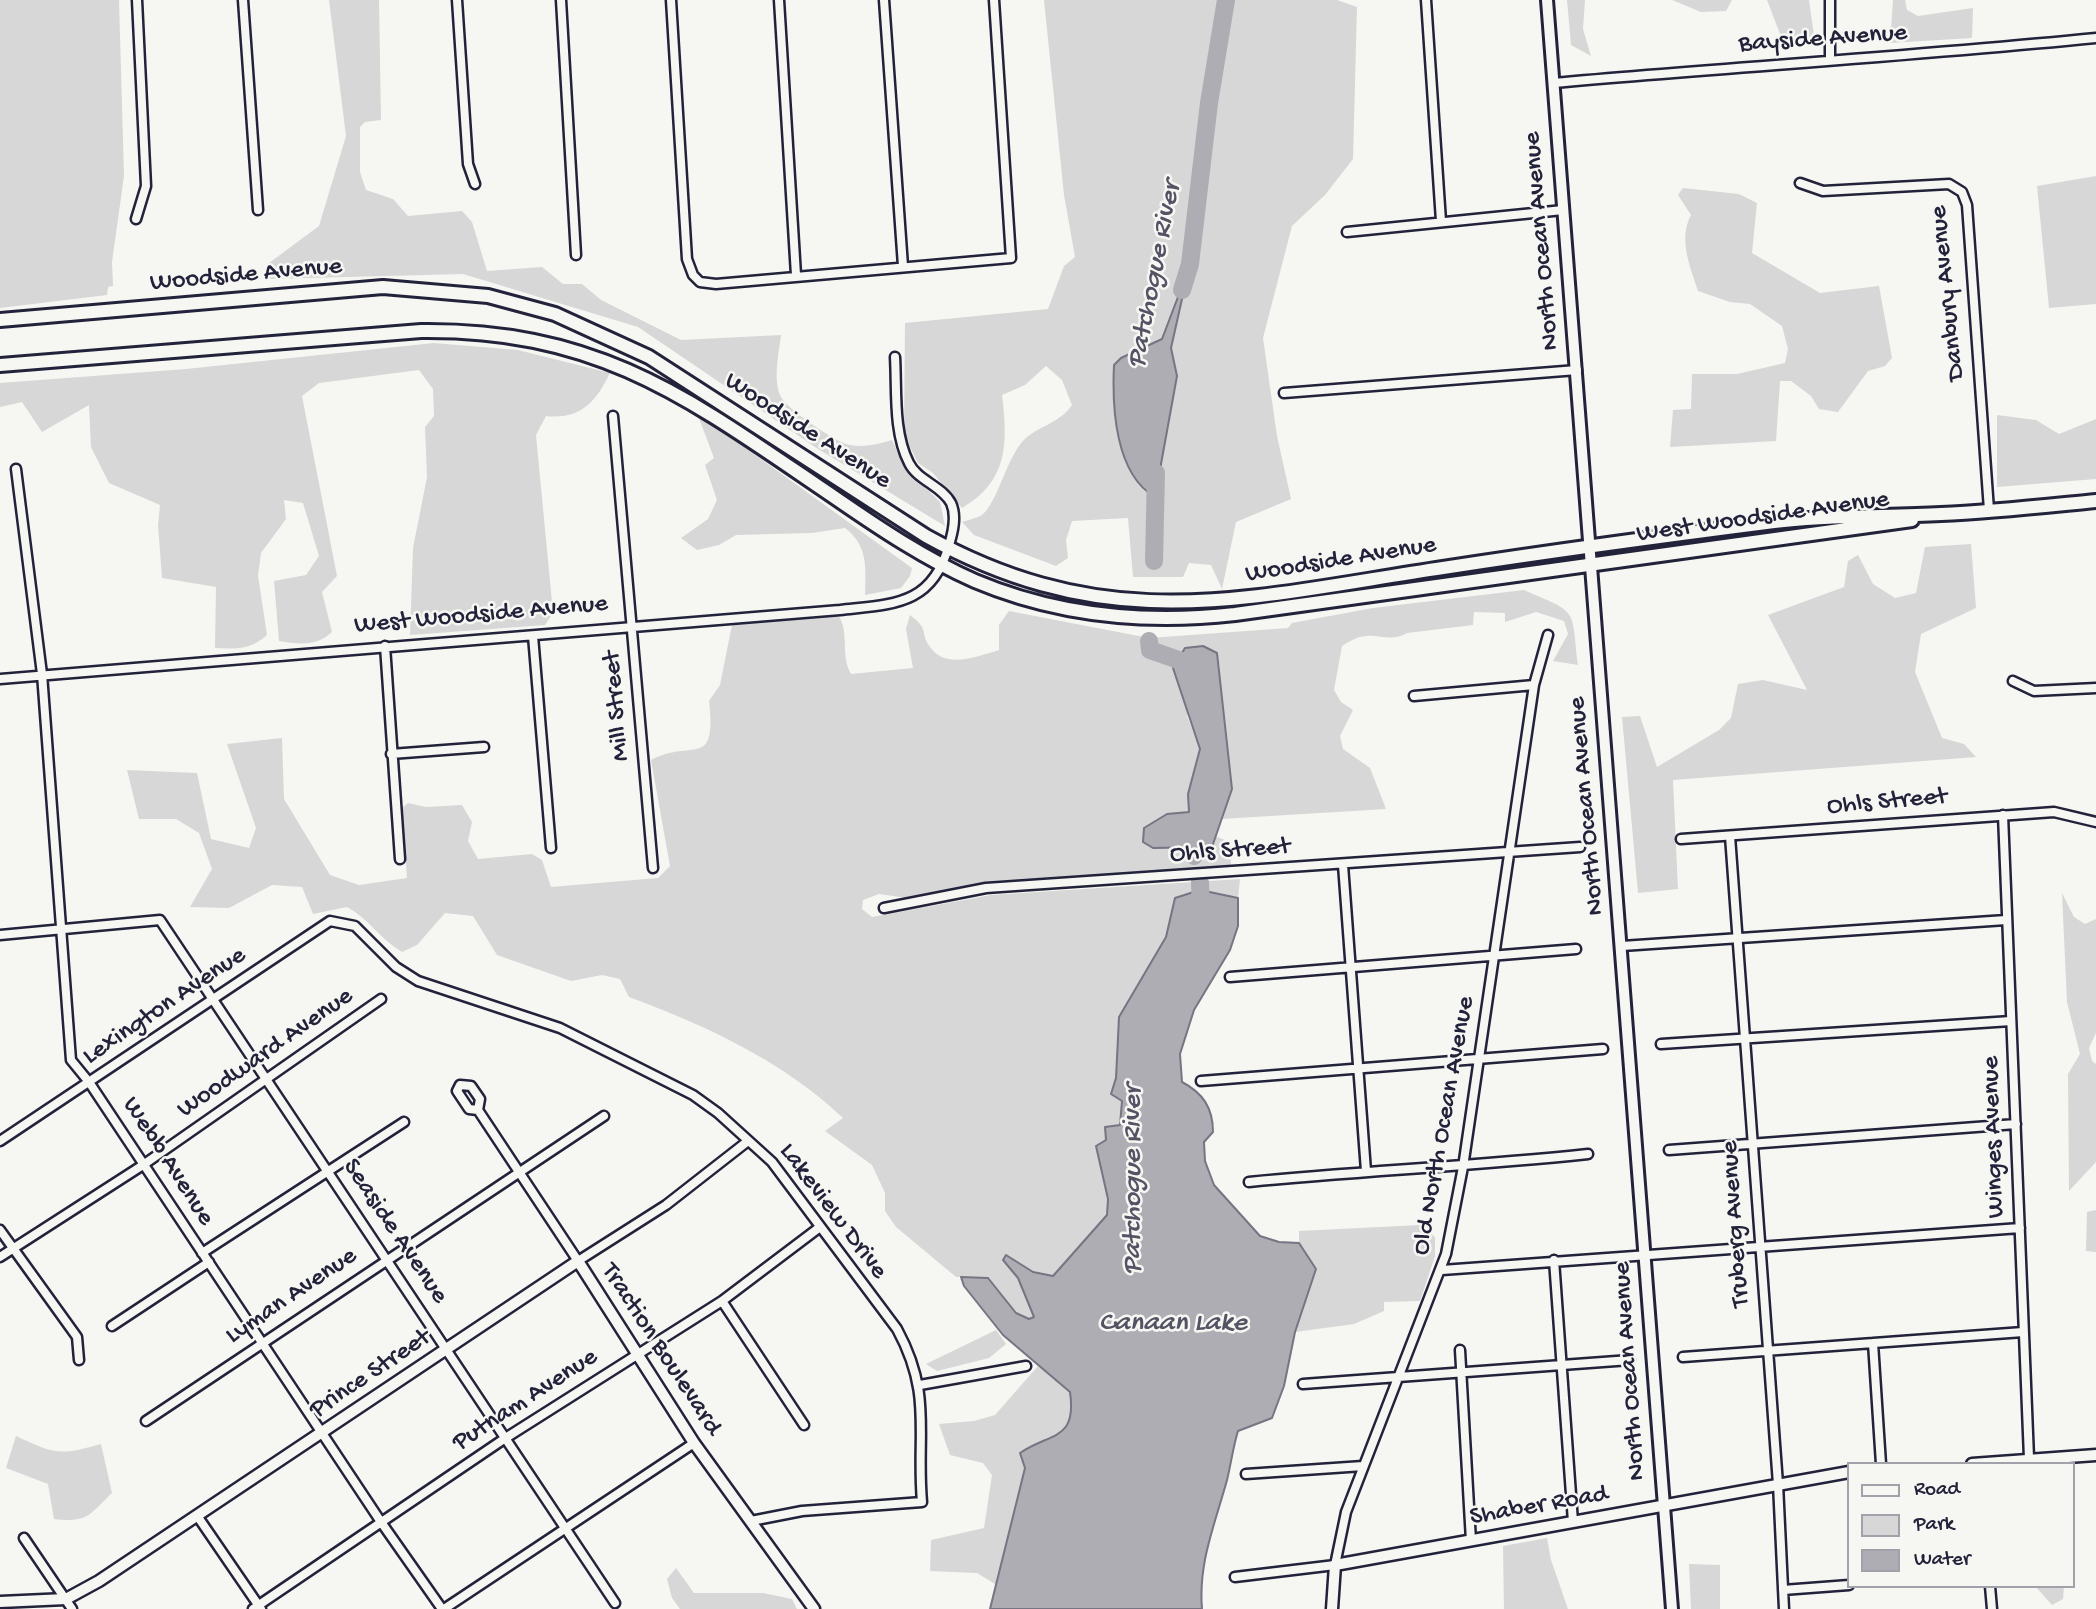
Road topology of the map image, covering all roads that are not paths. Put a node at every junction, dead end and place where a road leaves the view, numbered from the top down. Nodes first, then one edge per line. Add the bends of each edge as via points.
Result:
1 (137, 0) edge
2 (243, 0) edge
3 (457, 0) edge
4 (561, 0) edge
5 (671, 0) edge
6 (779, 0) edge
7 (884, 0) edge
8 (995, 0) edge
9 (1426, 0) edge
10 (1547, 0) edge
11 (1830, 0) edge
12 (2096, 38) edge
13 (1830, 58) junction
14 (1553, 83) junction
15 (1800, 183) dead end
16 (475, 184) dead end
17 (258, 210) dead end
18 (1563, 210) junction
19 (136, 219) dead end
20 (1441, 221) junction
21 (1347, 232) dead end
22 (576, 255) dead end
23 (903, 266) junction
24 (796, 275) junction
25 (0, 320) edge
26 (895, 357) dead end
27 (0, 365) edge
28 (1577, 370) junction
29 (1284, 393) dead end
30 (613, 416) dead end
31 (16, 469) dead end
32 (2096, 501) edge
33 (1989, 510) junction
34 (1941, 514) junction
35 (1590, 546) junction
36 (945, 557) junction
37 (1592, 565) junction
38 (633, 626) junction
39 (1548, 635) dead end
40 (533, 636) junction
41 (386, 646) junction
42 (42, 674) junction
43 (0, 679) edge
44 (2013, 681) dead end
45 (1534, 685) junction
46 (2096, 688) edge
47 (1414, 696) dead end
48 (484, 747) dead end
49 (391, 754) junction
50 (2003, 815) junction
51 (2096, 822) edge
52 (1730, 836) junction
53 (1681, 839) dead end
54 (1580, 847) dead end
55 (551, 848) dead end
56 (1511, 852) junction
57 (400, 859) dead end
58 (1343, 865) junction
59 (653, 868) dead end
60 (884, 908) dead end
61 (2006, 920) junction
62 (61, 929) junction
63 (0, 935) edge
64 (1736, 938) junction
65 (1622, 946) junction
66 (1576, 949) dead end
67 (383, 951) joint
68 (1494, 957) junction
69 (1350, 969) junction
70 (1230, 977) dead end
71 (381, 999) dead end
72 (214, 1001) junction
73 (2011, 1021) junction
74 (1745, 1039) junction
75 (1661, 1044) dead end
76 (1603, 1049) dead end
77 (1479, 1059) junction
78 (1360, 1070) junction
79 (267, 1080) junction
80 (1201, 1081) dead end
81 (89, 1082) junction
82 (478, 1110) dead end
83 (604, 1116) dead end
84 (404, 1122) dead end
85 (2016, 1124) junction
86 (0, 1141) edge
87 (748, 1141) junction
88 (1752, 1145) junction
89 (1669, 1150) dead end
90 (1588, 1154) dead end
91 (143, 1165) junction
92 (1463, 1167) junction
93 (326, 1171) junction
94 (1366, 1171) junction
95 (520, 1172) junction
96 (1249, 1182) dead end
97 (820, 1227) junction
98 (2020, 1228) junction
99 (0, 1230) edge
100 (1760, 1246) junction
101 (15, 1247) junction
102 (202, 1253) junction
103 (1645, 1253) junction
104 (0, 1257) edge
105 (386, 1259) junction
106 (1553, 1260) junction
107 (578, 1261) junction
108 (209, 1262) junction
109 (1442, 1270) junction
110 (722, 1301) junction
111 (112, 1326) dead end
112 (2023, 1332) junction
113 (264, 1342) junction
114 (1873, 1343) junction
115 (447, 1349) junction
116 (1460, 1350) dead end
117 (1768, 1350) junction
118 (639, 1353) junction
119 (1683, 1357) dead end
120 (79, 1360) dead end
121 (1630, 1360) dead end
122 (1026, 1366) dead end
123 (1561, 1366) junction
124 (1461, 1375) junction
125 (1399, 1378) junction
126 (1303, 1384) dead end
127 (920, 1385) junction
128 (146, 1421) dead end
129 (804, 1426) dead end
130 (322, 1433) junction
131 (505, 1439) junction
132 (694, 1443) junction
133 (2096, 1455) edge
134 (2029, 1458) junction
135 (1881, 1462) edge
136 (1991, 1462) edge
137 (1363, 1466) junction
138 (1848, 1472) edge
139 (1245, 1474) dead end
140 (1778, 1484) junction
141 (1664, 1505) junction
142 (198, 1517) junction
143 (751, 1521) junction
144 (381, 1522) junction
145 (1573, 1522) junction
146 (566, 1527) junction
147 (24, 1538) dead end
148 (1471, 1541) junction
149 (1335, 1565) junction
150 (1235, 1577) dead end
151 (1848, 1585) edge
152 (1990, 1588) edge
153 (1783, 1590) junction
154 (0, 1602) edge
155 (615, 1603) dead end
156 (69, 1604) edge
157 (257, 1608) edge
158 (443, 1609) edge
159 (814, 1609) edge
160 (1332, 1609) edge
161 (1672, 1609) edge
162 (1784, 1609) edge
163 (1992, 1609) edge

1 - 19 street via 146,186
2 - 17 street
3 - 16 street via 468,164
4 - 22 street
5 - 24 street via 687,259 693,275 700,282 716,284
6 - 24 street
7 - 23 street
8 - 23 street via 1010,258
9 - 20 street
10 - 14 main road, North Ocean Avenue
11 - 13 street
12 - 13 street, Bayside Avenue via 1905,57
13 - 14 street, Bayside Avenue
14 - 18 main road, North Ocean Avenue
15 - 33 street, Danbury Avenue via 1823,191 1949,184 1962,192 1967,205
18 - 20 street
18 - 28 main road, North Ocean Avenue
20 - 21 street
23 - 24 street
25 - 36 main road, Woodside Avenue via 383,287 453,291 523,304 587,327 649,357
26 - 36 street via 899,430 909,464 952,505 954,519
27 - 36 main road, Woodside Avenue via 421,331 523,337 619,365 682,396 871,522
28 - 29 street
28 - 35 main road, North Ocean Avenue
30 - 38 street, Mill Street
31 - 42 street, Webb Avenue
32 - 33 main road, West Woodside Avenue
33 - 34 main road, West Woodside Avenue
34 - 35 main road, West Woodside Avenue via 1863,514
34 - 37 main road, West Woodside Avenue
35 - 36 main road, Woodside Avenue via 1262,597 1168,604 1050,587
35 - 37 main road, North Ocean Avenue
36 - 37 main road, Woodside Avenue via 985,585 1044,604 1164,619 1235,614
36 - 38 street, West Woodside Avenue via 921,592 898,604
37 - 65 main road, North Ocean Avenue
38 - 40 street, West Woodside Avenue
38 - 59 street, Mill Street
39 - 45 street, Old North Ocean Avenue
40 - 41 street, West Woodside Avenue
40 - 55 street
41 - 42 street, West Woodside Avenue
41 - 49 street
42 - 43 street, West Woodside Avenue
42 - 62 street, Webb Avenue
44 - 46 street via 2034,691
45 - 47 street
45 - 56 street, Old North Ocean Avenue
48 - 49 street
49 - 57 street
50 - 51 street, Ohls Street via 2063,812
50 - 52 street, Ohls Street
50 - 61 street, Winges Avenue
52 - 53 street, Ohls Street
52 - 64 street, Truberg Avenue
54 - 56 street, Ohls Street
56 - 58 street, Ohls Street
56 - 68 street, Old North Ocean Avenue
58 - 60 street, Ohls Street via 986,888
58 - 69 street
61 - 64 street
61 - 73 street, Winges Avenue
62 - 63 street
62 - 72 street, Seaside Avenue via 160,920
62 - 81 street, Webb Avenue via 71,1060
64 - 65 street
64 - 74 street, Truberg Avenue
65 - 103 main road, North Ocean Avenue
66 - 68 street
67 - 72 street, Lexington Avenue via 355,926 330,921
67 - 87 street, Lakeview Drive via 396,967 418,981 560,1028 692,1095
68 - 69 street
68 - 77 street, Old North Ocean Avenue
69 - 70 street
69 - 78 street
71 - 79 street, Woodward Avenue
72 - 79 street, Seaside Avenue
72 - 81 street, Lexington Avenue
73 - 74 street
73 - 85 street, Winges Avenue
74 - 75 street
74 - 88 street, Truberg Avenue
76 - 77 street
77 - 78 street
77 - 92 street, Old North Ocean Avenue
78 - 80 street
78 - 94 street
79 - 91 street, Woodward Avenue
79 - 93 street, Seaside Avenue
81 - 86 street, Lexington Avenue
81 - 91 street, Webb Avenue
82 - 95 street, Traction Boulevard
83 - 95 street, Lyman Avenue
84 - 93 street
85 - 88 street
85 - 98 street, Winges Avenue
87 - 97 street, Lakeview Drive via 772,1162
87 - 107 street, Prince Street via 666,1205
88 - 89 street
88 - 100 street, Truberg Avenue
90 - 92 street
91 - 101 street, Woodward Avenue
91 - 102 street, Webb Avenue
92 - 94 street
92 - 109 street, Old North Ocean Avenue
93 - 102 street
93 - 105 street, Seaside Avenue
94 - 96 street
95 - 105 street, Lyman Avenue
95 - 107 street, Traction Boulevard
97 - 110 street, Putnam Avenue
97 - 127 street, Lakeview Drive via 897,1329
98 - 100 street
98 - 112 street, Winges Avenue
99 - 101 street
100 - 103 street
100 - 117 street, Truberg Avenue
101 - 104 street, Woodward Avenue
101 - 120 street via 76,1337
102 - 108 street, Webb Avenue
103 - 106 street
103 - 141 main road, North Ocean Avenue
105 - 113 street, Lyman Avenue
105 - 115 street, Seaside Avenue
106 - 109 street
106 - 123 street
107 - 115 street, Prince Street
107 - 118 street, Traction Boulevard
108 - 111 street
108 - 113 street, Webb Avenue
109 - 125 street, Old North Ocean Avenue
110 - 118 street, Putnam Avenue
110 - 129 street
112 - 114 street
112 - 134 street, Winges Avenue
113 - 128 street, Lyman Avenue
113 - 130 street, Webb Avenue
114 - 117 street
114 - 135 street
115 - 130 street, Prince Street
115 - 131 street, Seaside Avenue
116 - 124 street
117 - 119 street
117 - 140 street, Truberg Avenue
118 - 131 street, Putnam Avenue
118 - 132 street, Traction Boulevard
121 - 123 street
122 - 127 street
123 - 124 street
123 - 145 street
124 - 125 street
124 - 148 street
125 - 126 street
125 - 137 street, Old North Ocean Avenue
127 - 143 street, Lakeview Drive via 922,1502 802,1511
130 - 142 street, Prince Street
130 - 144 street, Webb Avenue
131 - 144 street, Putnam Avenue
131 - 146 street, Seaside Avenue
132 - 143 street, Traction Boulevard
132 - 146 street
133 - 134 street
134 - 136 street
137 - 139 street
137 - 149 street, Old North Ocean Avenue via 1346,1512
138 - 140 street, Shaber Road
140 - 141 street, Shaber Road
140 - 153 street, Truberg Avenue
141 - 145 street, Shaber Road
141 - 161 main road, North Ocean Avenue
142 - 156 street, Prince Street
142 - 157 street
143 - 159 street, Traction Boulevard
144 - 157 street, Putnam Avenue
144 - 158 street, Webb Avenue
145 - 148 street, Shaber Road
146 - 155 street, Seaside Avenue
146 - 158 street
147 - 156 street
148 - 149 street, Shaber Road
149 - 150 street, Shaber Road
149 - 160 street, Old North Ocean Avenue
151 - 153 street
152 - 163 street
153 - 162 street, Truberg Avenue
154 - 156 street, Prince Street

